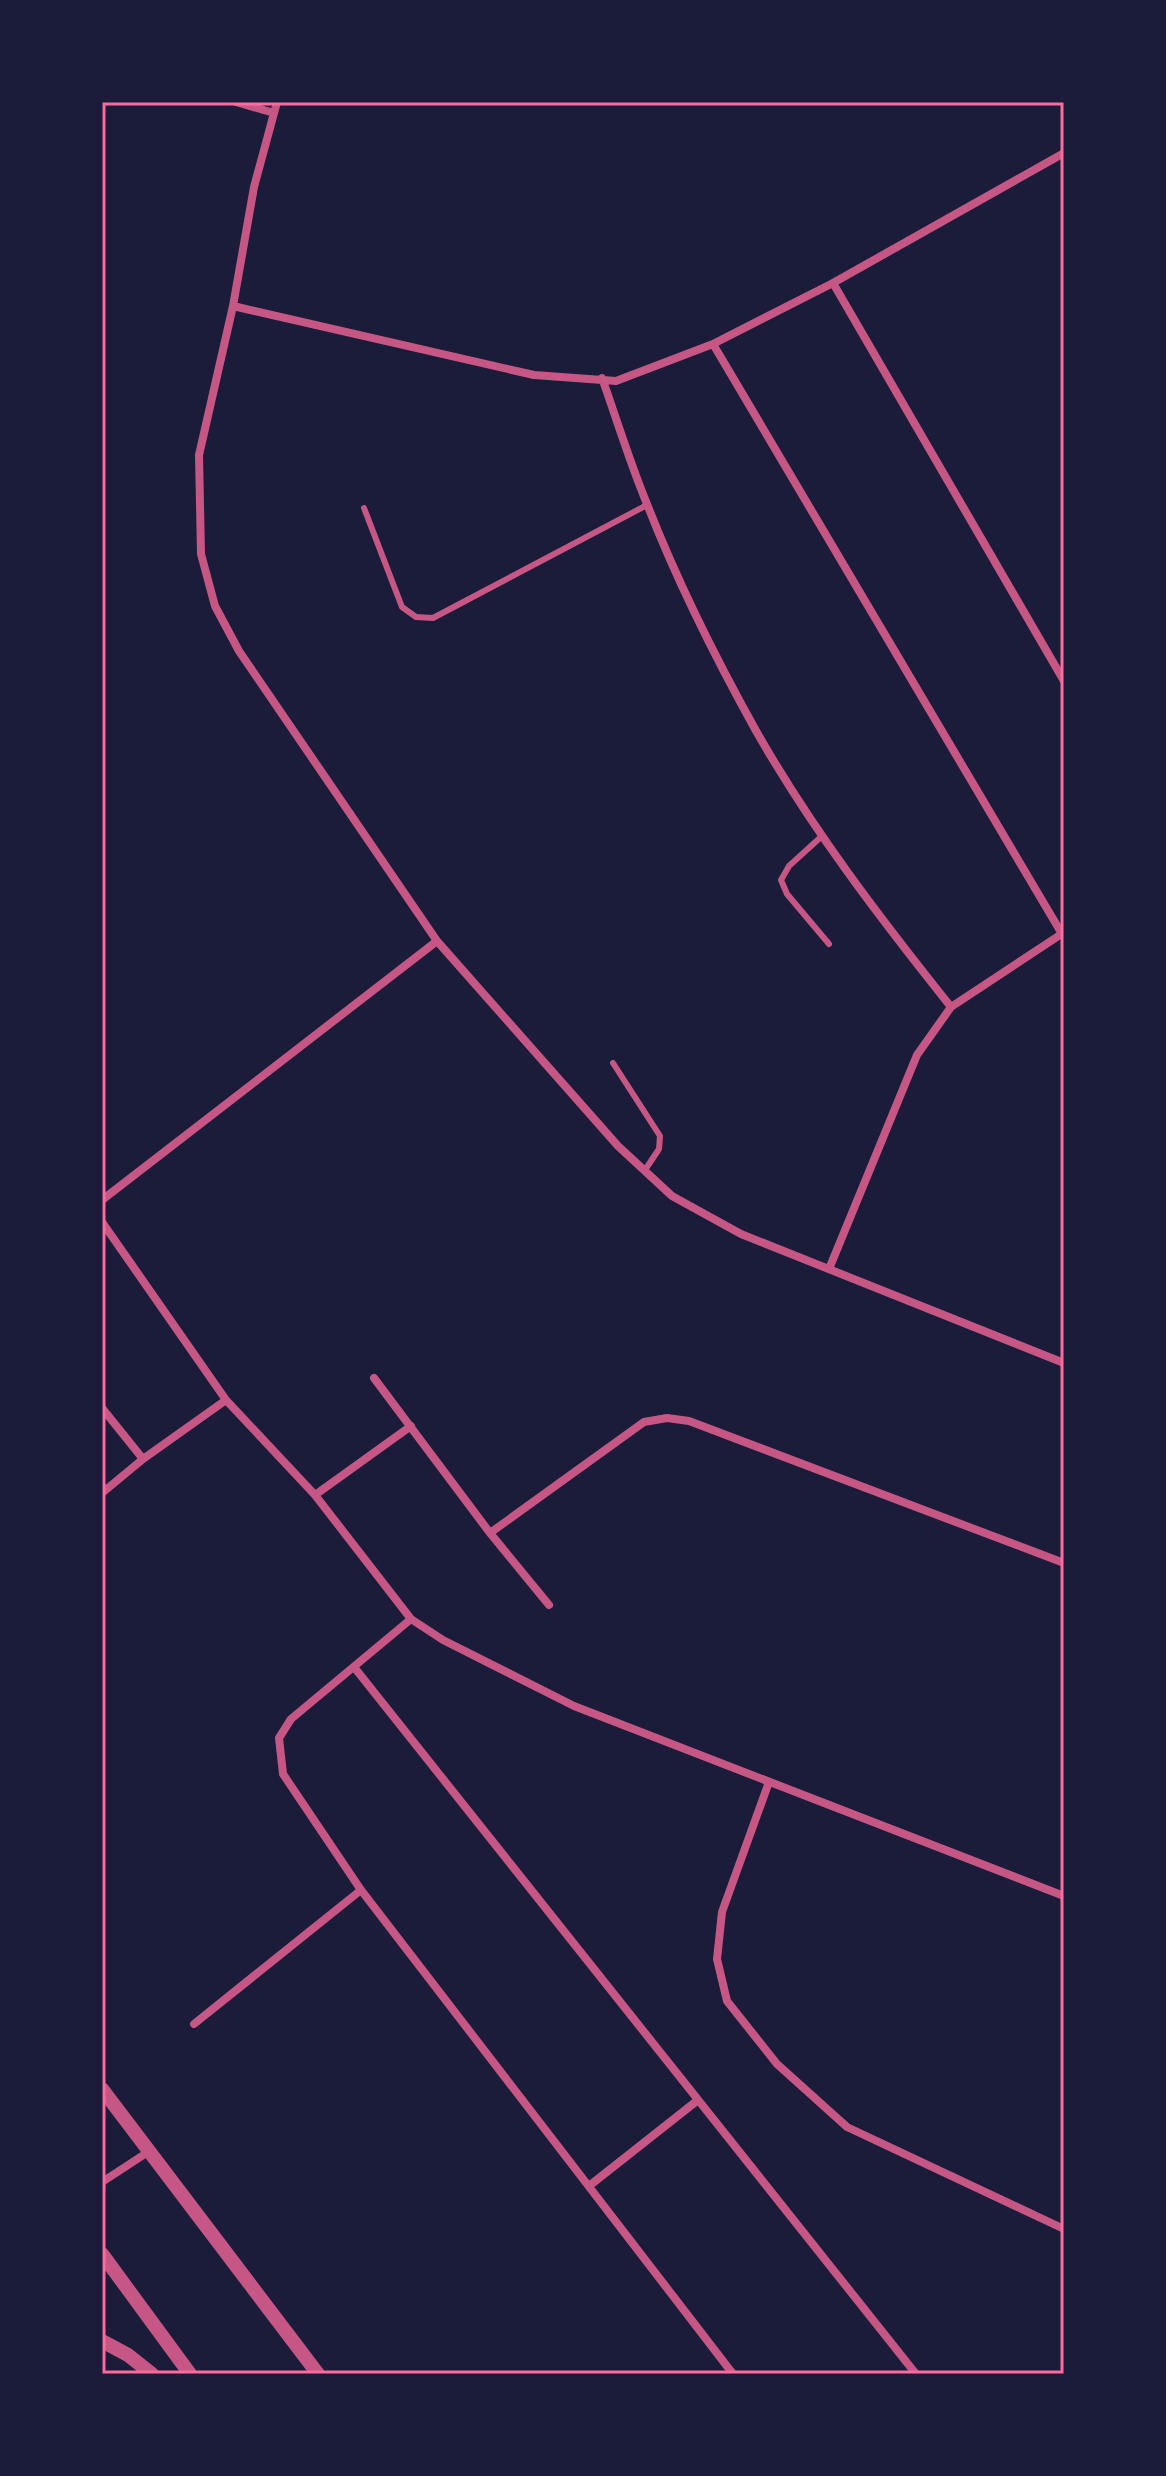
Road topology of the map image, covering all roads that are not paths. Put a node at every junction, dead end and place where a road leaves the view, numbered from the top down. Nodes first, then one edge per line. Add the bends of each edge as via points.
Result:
1 (236, 102) edge
2 (277, 102) edge
3 (274, 113) junction
4 (1064, 153) edge
5 (833, 283) junction
6 (233, 306) junction
7 (713, 344) junction
8 (602, 378) junction
9 (647, 505) junction
10 (364, 508) dead end
11 (1064, 681) edge
12 (822, 836) junction
13 (1063, 933) edge
14 (437, 941) junction
15 (829, 944) dead end
16 (951, 1007) junction
17 (613, 1063) dead end
18 (645, 1170) junction
19 (102, 1200) edge
20 (102, 1222) edge
21 (829, 1269) junction
22 (1064, 1363) edge
23 (374, 1378) dead end
24 (226, 1400) junction
25 (102, 1408) edge
26 (411, 1426) junction
27 (143, 1459) junction
28 (102, 1493) edge
29 (315, 1495) junction
30 (490, 1533) junction
31 (1064, 1563) edge
32 (549, 1605) dead end
33 (411, 1619) junction
34 (354, 1667) junction
35 (769, 1782) junction
36 (361, 1890) junction
37 (1064, 1896) edge
38 (194, 2024) dead end
39 (104, 2094) edge
40 (698, 2100) junction
41 (148, 2152) junction
42 (102, 2182) edge
43 (589, 2186) junction
44 (1064, 2229) edge
45 (102, 2254) edge
46 (102, 2341) edge
47 (152, 2374) edge
48 (190, 2374) edge
49 (318, 2374) edge
50 (733, 2374) edge
51 (916, 2374) edge

1 - 3 street
2 - 3 street
3 - 6 street via 254,187
4 - 5 street
5 - 7 street
5 - 11 street
6 - 8 street via 534,375
6 - 14 street via 199,455 201,554 215,606 239,651
7 - 8 street via 616,381
7 - 13 street
8 - 9 street
9 - 10 lane via 433,618 416,617 402,607
9 - 12 street via 756,729
12 - 15 lane via 781,880
12 - 16 street
13 - 16 street
14 - 18 street
14 - 19 street
16 - 21 street via 917,1055
17 - 18 lane via 660,1136 659,1149
18 - 21 street via 672,1196 741,1234
20 - 24 street
21 - 22 street
23 - 26 street
24 - 27 street
24 - 29 street
25 - 27 street
26 - 29 street
26 - 30 street
27 - 28 street
29 - 33 street
30 - 31 street via 644,1422 667,1418 689,1421
30 - 32 street
33 - 34 street
33 - 35 street via 574,1706
34 - 36 street via 291,1719 279,1738 283,1774
34 - 40 street
35 - 37 street
35 - 44 street via 722,1912 717,1959 727,2001 777,2064 847,2127
36 - 38 street
36 - 43 street
39 - 41 street
40 - 43 street
40 - 51 street
41 - 42 street
41 - 49 street
43 - 50 street
45 - 48 street
46 - 47 street

